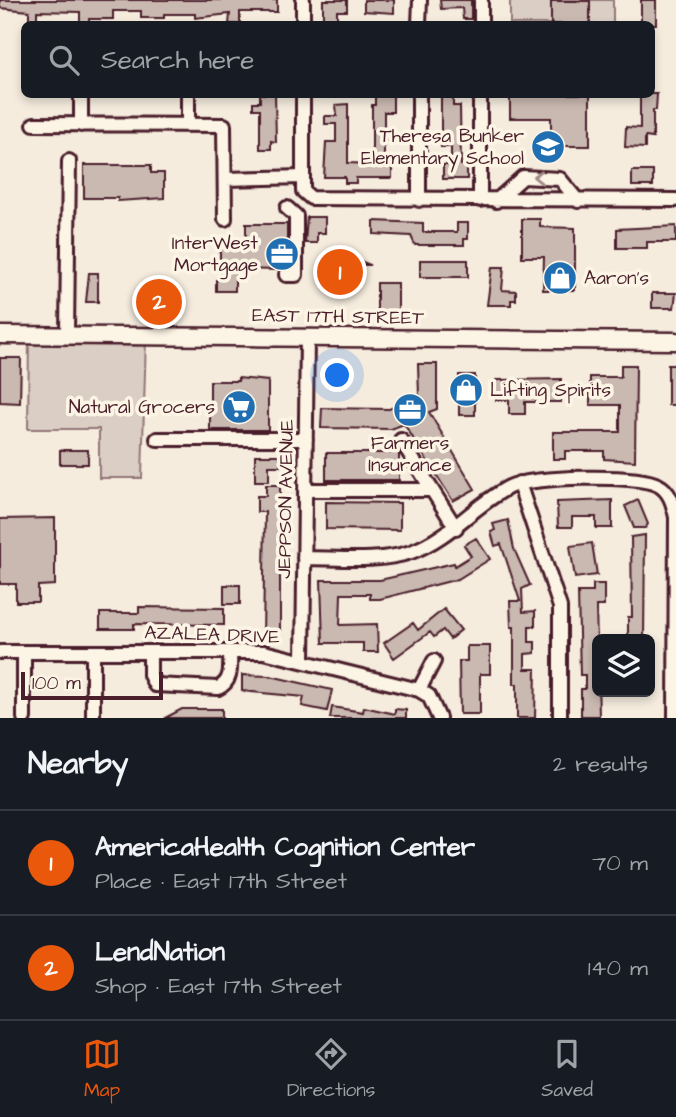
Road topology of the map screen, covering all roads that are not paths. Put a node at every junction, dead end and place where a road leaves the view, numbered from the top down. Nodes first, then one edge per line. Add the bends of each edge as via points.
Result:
1 (303, 0) edge
2 (419, 0) edge
3 (481, 0) edge
4 (303, 21) edge
5 (419, 21) edge
6 (481, 21) edge
7 (81, 98) edge
8 (188, 98) edge
9 (303, 98) edge
10 (419, 98) edge
11 (480, 98) edge
12 (34, 124) dead end
13 (81, 125) junction
14 (188, 125) junction
15 (69, 161) dead end
16 (303, 177) junction
17 (225, 179) junction
18 (419, 200) junction
19 (480, 200) junction
20 (676, 200) edge
21 (496, 201) junction
22 (578, 201) junction
23 (287, 208) dead end
24 (225, 219) dead end
25 (286, 275) dead end
26 (0, 335) edge
27 (67, 335) junction
28 (307, 338) junction
29 (676, 341) edge
30 (157, 439) dead end
31 (306, 439) junction
32 (401, 440) dead end
33 (519, 483) junction
34 (305, 490) junction
35 (432, 490) junction
36 (456, 528) junction
37 (304, 558) junction
38 (0, 652) edge
39 (24, 652) junction
40 (93, 652) junction
41 (150, 652) junction
42 (230, 652) junction
43 (303, 660) junction
44 (434, 661) dead end
45 (676, 665) edge
46 (419, 690) junction
47 (24, 718) edge
48 (93, 718) edge
49 (439, 718) edge
50 (560, 718) edge
51 (675, 718) edge

1 - 4 street
2 - 5 street
3 - 6 street
7 - 13 street
8 - 14 street
9 - 16 street
10 - 18 street
11 - 19 street
12 - 13 street
13 - 14 street
14 - 17 street via 224,125
15 - 27 street
16 - 17 street
16 - 18 street via 307,197
17 - 24 street
18 - 19 street
19 - 21 street
20 - 22 street
21 - 22 street
22 -> 21 street via 560,179 523,177
23 - 25 street via 296,216 296,275
26 - 27 main road, EAST 17TH STREET
27 - 28 main road, EAST 17TH STREET
28 - 29 main road, EAST 17TH STREET
28 - 31 street, JEPPSON AVENUE
30 - 31 street
31 - 34 street, JEPPSON AVENUE
32 - 35 street
33 - 36 street
33 - 45 street via 628,479 648,481 669,495 676,516
33 - 50 street via 560,607
34 - 35 street
34 - 37 street, JEPPSON AVENUE
35 - 36 street
36 - 37 street via 409,552 372,558
37 - 43 street, JEPPSON AVENUE
38 - 39 street, AZALEA DRIVE
39 - 40 street, AZALEA DRIVE
39 - 47 street
40 - 41 street, AZALEA DRIVE
40 - 48 street
41 - 42 street, AZALEA DRIVE
41 - 42 street via 150,675 156,685 218,688 230,674
42 - 43 street, AZALEA DRIVE via 264,652
43 - 46 street, AZALEA DRIVE
44 - 46 street
45 - 51 street
46 - 49 street via 429,696

